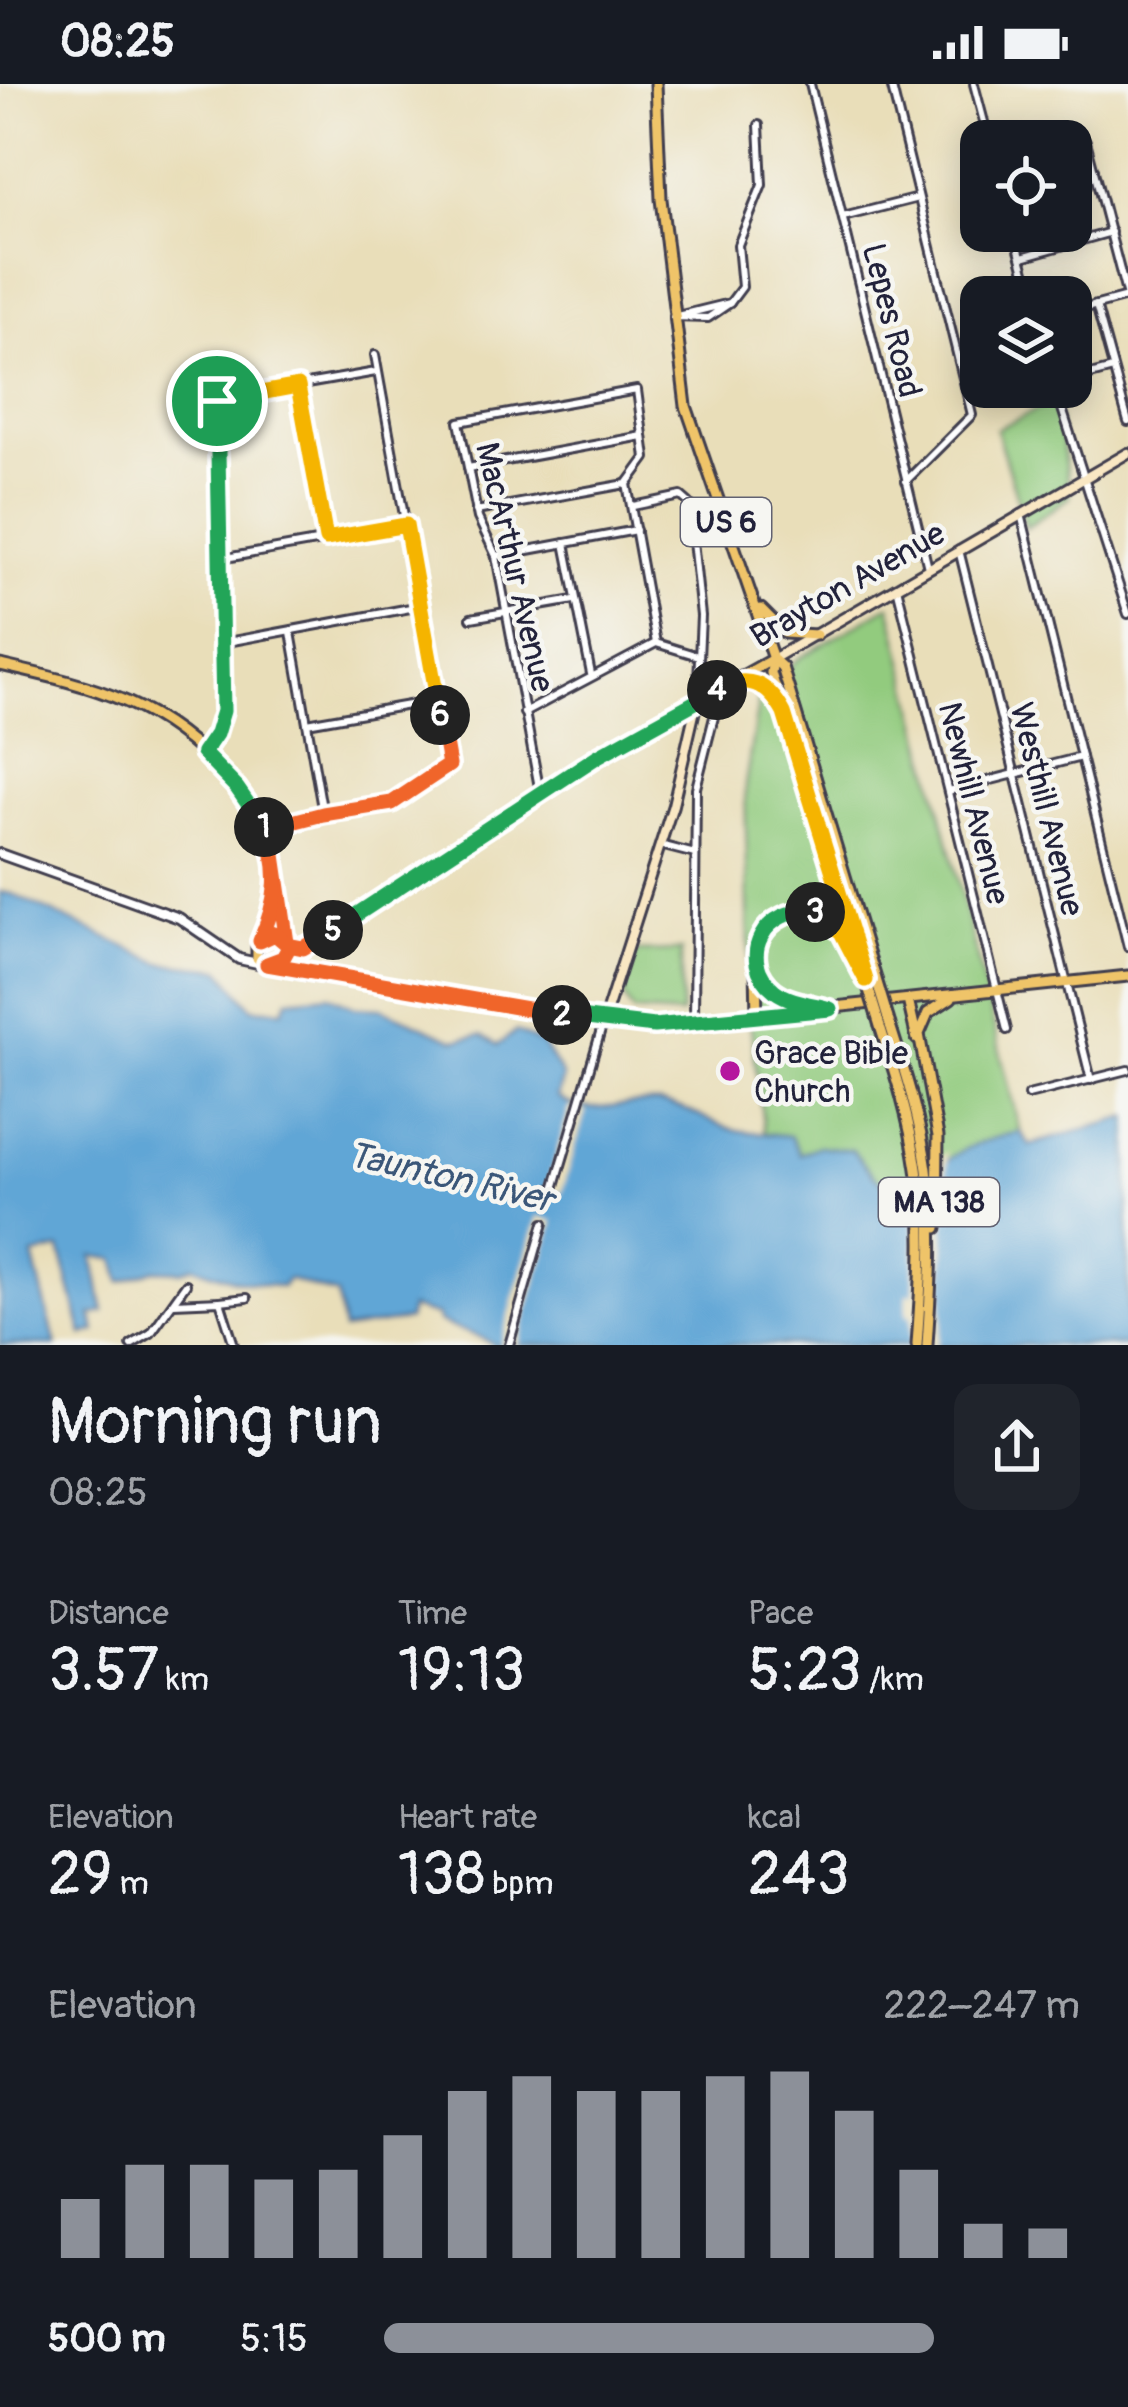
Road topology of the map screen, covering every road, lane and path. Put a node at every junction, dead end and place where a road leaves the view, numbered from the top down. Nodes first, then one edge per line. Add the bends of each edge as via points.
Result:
1 (656, 84) edge
2 (810, 84) edge
3 (891, 84) edge
4 (974, 84) edge
5 (983, 120) edge
6 (759, 125) dead end
7 (1092, 163) edge
8 (1094, 170) joint
9 (918, 199) junction
10 (843, 217) junction
11 (1111, 232) junction
12 (1021, 252) edge
13 (1022, 257) junction
14 (1027, 276) edge
15 (1127, 297) edge
16 (1096, 305) junction
17 (1092, 306) edge
18 (674, 317) junction
19 (375, 355) dead end
20 (1113, 369) junction
21 (378, 371) junction
22 (1092, 374) edge
23 (298, 386) junction
24 (217, 401) junction
25 (179, 406) dead end
26 (1061, 408) edge
27 (1128, 422) edge
28 (644, 436) junction
29 (1128, 453) edge
30 (468, 468) junction
31 (1082, 478) junction
32 (906, 482) junction
33 (627, 484) junction
34 (633, 506) junction
35 (476, 511) junction
36 (1021, 514) junction
37 (406, 525) junction
38 (636, 530) junction
39 (326, 539) junction
40 (565, 543) junction
41 (959, 550) junction
42 (496, 556) junction
43 (220, 559) junction
44 (928, 568) junction
45 (897, 586) junction
46 (753, 596) junction
47 (575, 600) junction
48 (421, 606) junction
49 (506, 612) junction
50 (1128, 614) edge
51 (471, 618) dead end
52 (291, 632) junction
53 (816, 635) junction
54 (222, 643) junction
55 (656, 643) junction
56 (700, 656) junction
57 (773, 659) junction
58 (0, 665) edge
59 (592, 676) junction
60 (732, 682) junction
61 (437, 700) junction
62 (697, 701) junction
63 (716, 709) dead end
64 (524, 713) junction
65 (784, 713) junction
66 (308, 723) junction
67 (203, 753) junction
68 (1081, 758) junction
69 (1015, 775) junction
70 (947, 791) junction
71 (540, 793) junction
72 (323, 814) junction
73 (265, 829) junction
74 (660, 845) junction
75 (0, 854) edge
76 (695, 854) junction
77 (277, 874) junction
78 (259, 944) junction
79 (288, 945) junction
80 (1128, 947) edge
81 (230, 952) junction
82 (757, 954) junction
83 (266, 964) junction
84 (319, 974) junction
85 (1128, 976) edge
86 (871, 980) junction
87 (1067, 983) junction
88 (997, 991) junction
89 (956, 995) junction
90 (908, 1000) junction
91 (830, 1009) junction
92 (757, 1016) junction
93 (604, 1020) junction
94 (694, 1022) junction
95 (1006, 1030) dead end
96 (924, 1061) junction
97 (1128, 1070) edge
98 (1091, 1080) junction
99 (1028, 1095) dead end
100 (912, 1116) junction
101 (554, 1189) dead end
102 (544, 1223) dead end
103 (186, 1284) dead end
104 (931, 1293) junction
105 (247, 1298) dead end
106 (220, 1300) junction
107 (174, 1304) junction
108 (131, 1345) edge
109 (234, 1345) edge
110 (509, 1345) edge
111 (917, 1345) edge
112 (927, 1345) edge

1 - 18 main road, US 6
2 - 10 street, Lepes Road
3 - 9 street
4 - 5 street
6 - 18 street via 762,185 740,237 743,282 730,303
7 - 8 street
8 - 11 street
9 - 10 street
9 - 32 street via 972,415
10 - 32 street, Lepes Road
11 - 13 street
11 - 15 street
12 - 13 street
13 - 14 street
15 - 16 street
16 - 17 street
16 - 20 street
18 - 46 main road, US 6 via 688,417
19 - 21 street
20 - 22 street
20 - 27 street
21 - 23 street
21 - 37 street
23 - 24 street
23 - 39 street
24 - 25 street
24 - 43 street
26 - 31 street
28 - 30 street
28 - 30 street, MacArthur Avenue via 637,389 459,422
28 - 33 street via 646,458
29 - 31 main road, Brayton Avenue
30 - 35 street, MacArthur Avenue
31 - 36 main road, Brayton Avenue
31 - 50 street
32 - 44 street, Lepes Road
33 - 34 street
33 - 35 street
34 - 38 street
34 - 56 street via 685,498 690,504
35 - 42 street, MacArthur Avenue
36 - 41 main road, Brayton Avenue
36 - 68 street
37 - 39 street
37 - 48 street
38 - 40 street
38 - 55 street
39 - 43 street
40 - 42 street
40 - 47 street
41 - 44 main road, Brayton Avenue
41 - 69 street, Westhill Avenue
42 - 49 street, MacArthur Avenue
43 - 54 street
44 - 45 main road, Brayton Avenue
45 - 53 main road, Brayton Avenue
45 - 70 street, Newhill Avenue
46 - 53 main road via 784,634
46 - 57 main road, US 6
47 - 49 street
47 - 59 street
48 - 52 street
48 - 61 street
49 - 51 street
49 - 64 street, MacArthur Avenue
52 - 54 street
52 - 66 street
53 - 57 main road, Brayton Avenue
54 - 67 street via 223,711
55 - 56 street
55 - 59 street
56 - 62 street
57 - 60 main road, Brayton Avenue
57 - 65 main road, US 6
57 - 86 main road, US 6 via 783,669
58 - 67 main road via 128,699
59 - 64 street
60 - 62 main road, Brayton Avenue
60 - 65 main road via 764,686
61 - 66 street
61 - 72 street via 449,765 392,803
62 - 71 main road, Brayton Avenue
62 - 74 main road
63 - 76 street via 696,788
64 - 71 street, MacArthur Avenue
65 - 86 main road, US 6
66 - 72 street
67 - 73 main road
68 - 69 street
68 - 80 street
69 - 70 street
69 - 87 street, Westhill Avenue
70 - 88 street, Newhill Avenue
71 - 79 main road, Brayton Avenue via 314,943
72 - 73 street
73 - 77 main road
74 - 76 street
74 - 93 main road
75 - 81 street via 178,918
76 - 94 street
77 - 78 main road
77 - 79 main road
78 - 79 main road via 275,934
78 - 81 street
78 - 83 main road via 256,955
79 - 83 main road via 283,958
79 - 84 main road via 298,964
81 - 83 street
82 - 86 main road via 775,919 813,911 841,932
82 - 91 main road via 776,991
82 - 92 main road
83 - 84 main road
84 - 93 main road
85 - 87 main road
86 - 100 main road, US 6, bridge
87 - 88 main road
87 - 98 street, Westhill Avenue
88 - 89 main road
88 - 95 street, Newhill Avenue
89 - 90 main road
89 - 96 main road, MA 138 via 924,1019
90 - 91 main road
90 - 96 main road
91 - 92 main road
92 - 94 main road
93 - 94 main road
93 - 101 street
96 - 104 main road, MA 138 via 940,1185
97 - 98 street
98 - 99 street
100 - 104 main road, US 6 via 931,1205
100 - 111 main road, US 6 via 922,1221
102 - 110 street
103 - 107 street
104 - 112 main road, US 6
105 - 106 street
106 - 107 street
106 - 109 street
107 - 108 street

